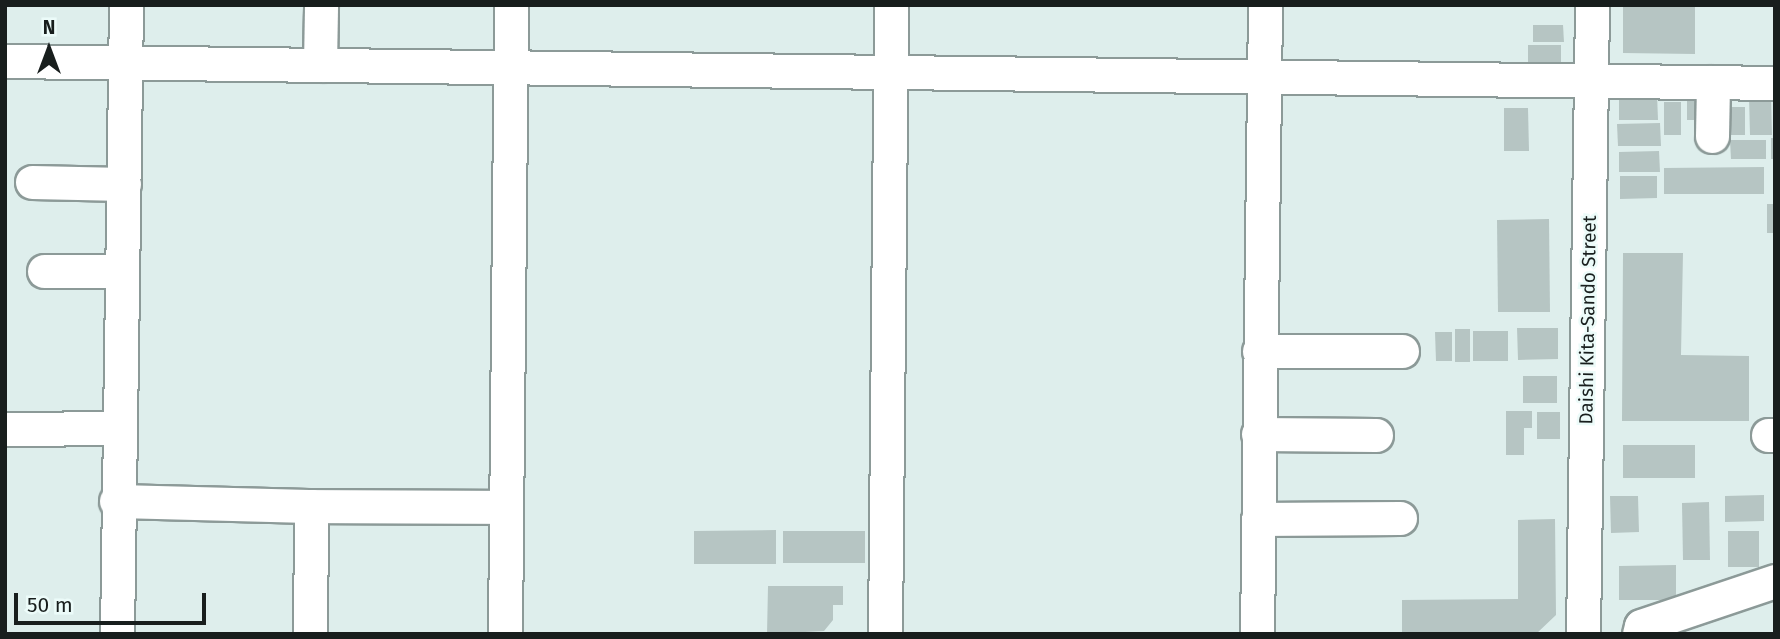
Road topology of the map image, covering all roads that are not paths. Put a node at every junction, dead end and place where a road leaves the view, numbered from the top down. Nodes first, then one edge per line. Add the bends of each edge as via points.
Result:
1 (126, 5) edge
2 (321, 5) edge
3 (510, 5) edge
4 (891, 5) edge
5 (1265, 5) edge
6 (1592, 5) edge
7 (5, 61) edge
8 (126, 63) junction
9 (320, 65) junction
10 (510, 68) junction
11 (892, 72) junction
12 (1264, 75) junction
13 (1591, 79) junction
14 (1713, 82) junction
15 (1775, 83) edge
16 (1712, 136) dead end
17 (32, 183) dead end
18 (124, 184) junction
19 (44, 271) dead end
20 (121, 271) junction
21 (1259, 351) junction
22 (1402, 351) dead end
23 (117, 428) junction
24 (7, 429) edge
25 (1258, 434) junction
26 (1376, 435) dead end
27 (116, 501) junction
28 (311, 506) junction
29 (506, 507) junction
30 (1400, 518) dead end
31 (1258, 519) junction
32 (1775, 581) edge
33 (117, 634) edge
34 (310, 634) edge
35 (505, 634) edge
36 (885, 634) edge
37 (1257, 634) edge
38 (1583, 634) edge
39 (1639, 634) edge

1 - 8 street
2 - 9 street
3 - 10 street
4 - 11 street
5 - 12 street
6 - 13 street, Daishi Kita-Sando Street
7 - 8 street
8 - 9 street
8 - 18 street
9 - 10 street
10 - 11 street
10 - 29 street
11 - 12 street
11 - 36 street
12 - 13 street
12 - 21 street
13 - 14 street
13 - 38 street, Daishi Kita-Sando Street
14 - 15 street
14 - 16 street
17 - 18 street
18 - 20 street
19 - 20 street
20 - 23 street
21 - 22 street
21 - 25 street
23 - 24 street
23 - 27 street
25 - 26 street
25 - 31 street
27 - 28 street
27 - 33 street
28 - 29 street
28 - 34 street
29 - 35 street
30 - 31 street
31 - 37 street
32 - 39 street via 1641,626

